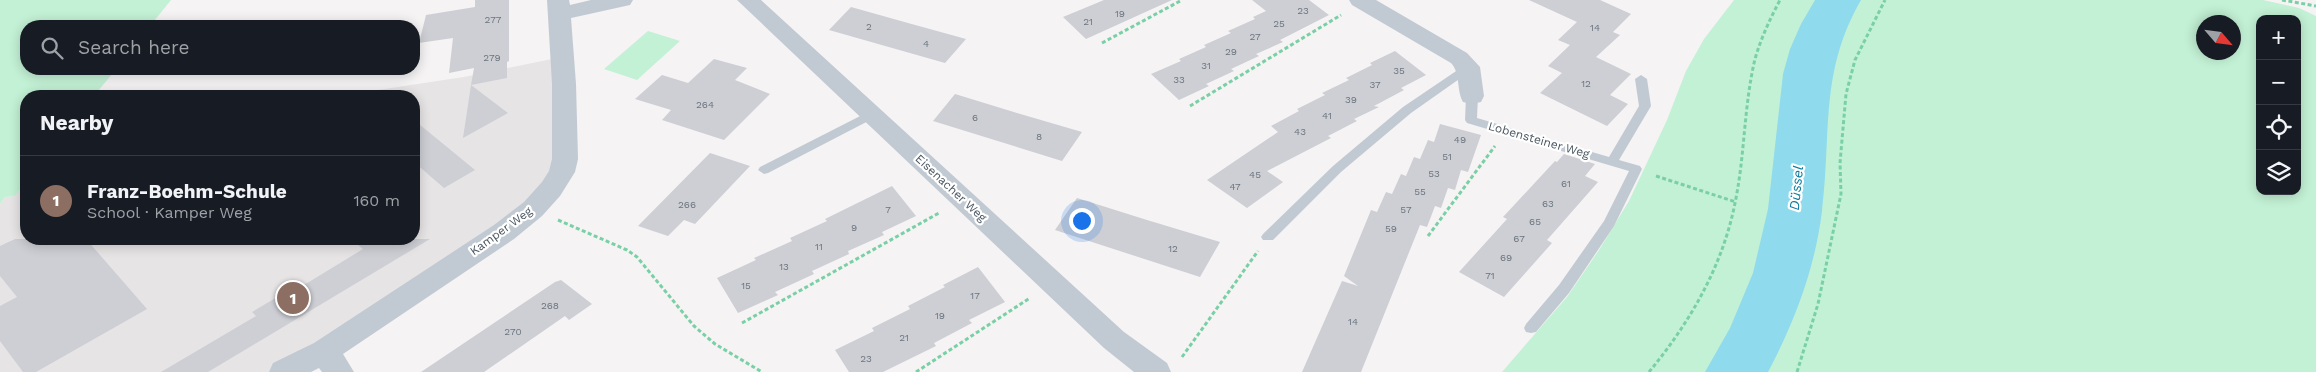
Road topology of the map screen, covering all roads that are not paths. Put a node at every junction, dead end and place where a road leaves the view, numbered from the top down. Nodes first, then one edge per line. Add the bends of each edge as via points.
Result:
1 (622, 0) edge
2 (748, 0) edge
3 (1361, 1) edge
4 (558, 7) edge
5 (1468, 67) junction
6 (1641, 79) dead end
7 (1472, 96) joint
8 (872, 114) junction
9 (1612, 161) junction
10 (764, 170) dead end
11 (1268, 237) road end
12 (1531, 328) dead end
13 (332, 361) edge
14 (284, 372) edge
15 (1156, 372) edge

1 - 4 street
2 - 8 street, Eisenacher Weg
3 - 5 street via 1459,58
4 - 13 street, Kamper Weg via 566,158 562,172 532,209
5 - 7 street, Lobensteiner Weg
5 - 11 lane via 1407,110 1344,163
6 - 9 lane via 1645,106
7 - 9 lane, Lobensteiner Weg via 1471,120
8 - 10 lane
8 - 15 street, Eisenacher Weg via 1114,340
9 - 12 lane, Lobensteiner Weg via 1636,169 1609,223 1564,289
13 - 14 street, Kamper Weg

